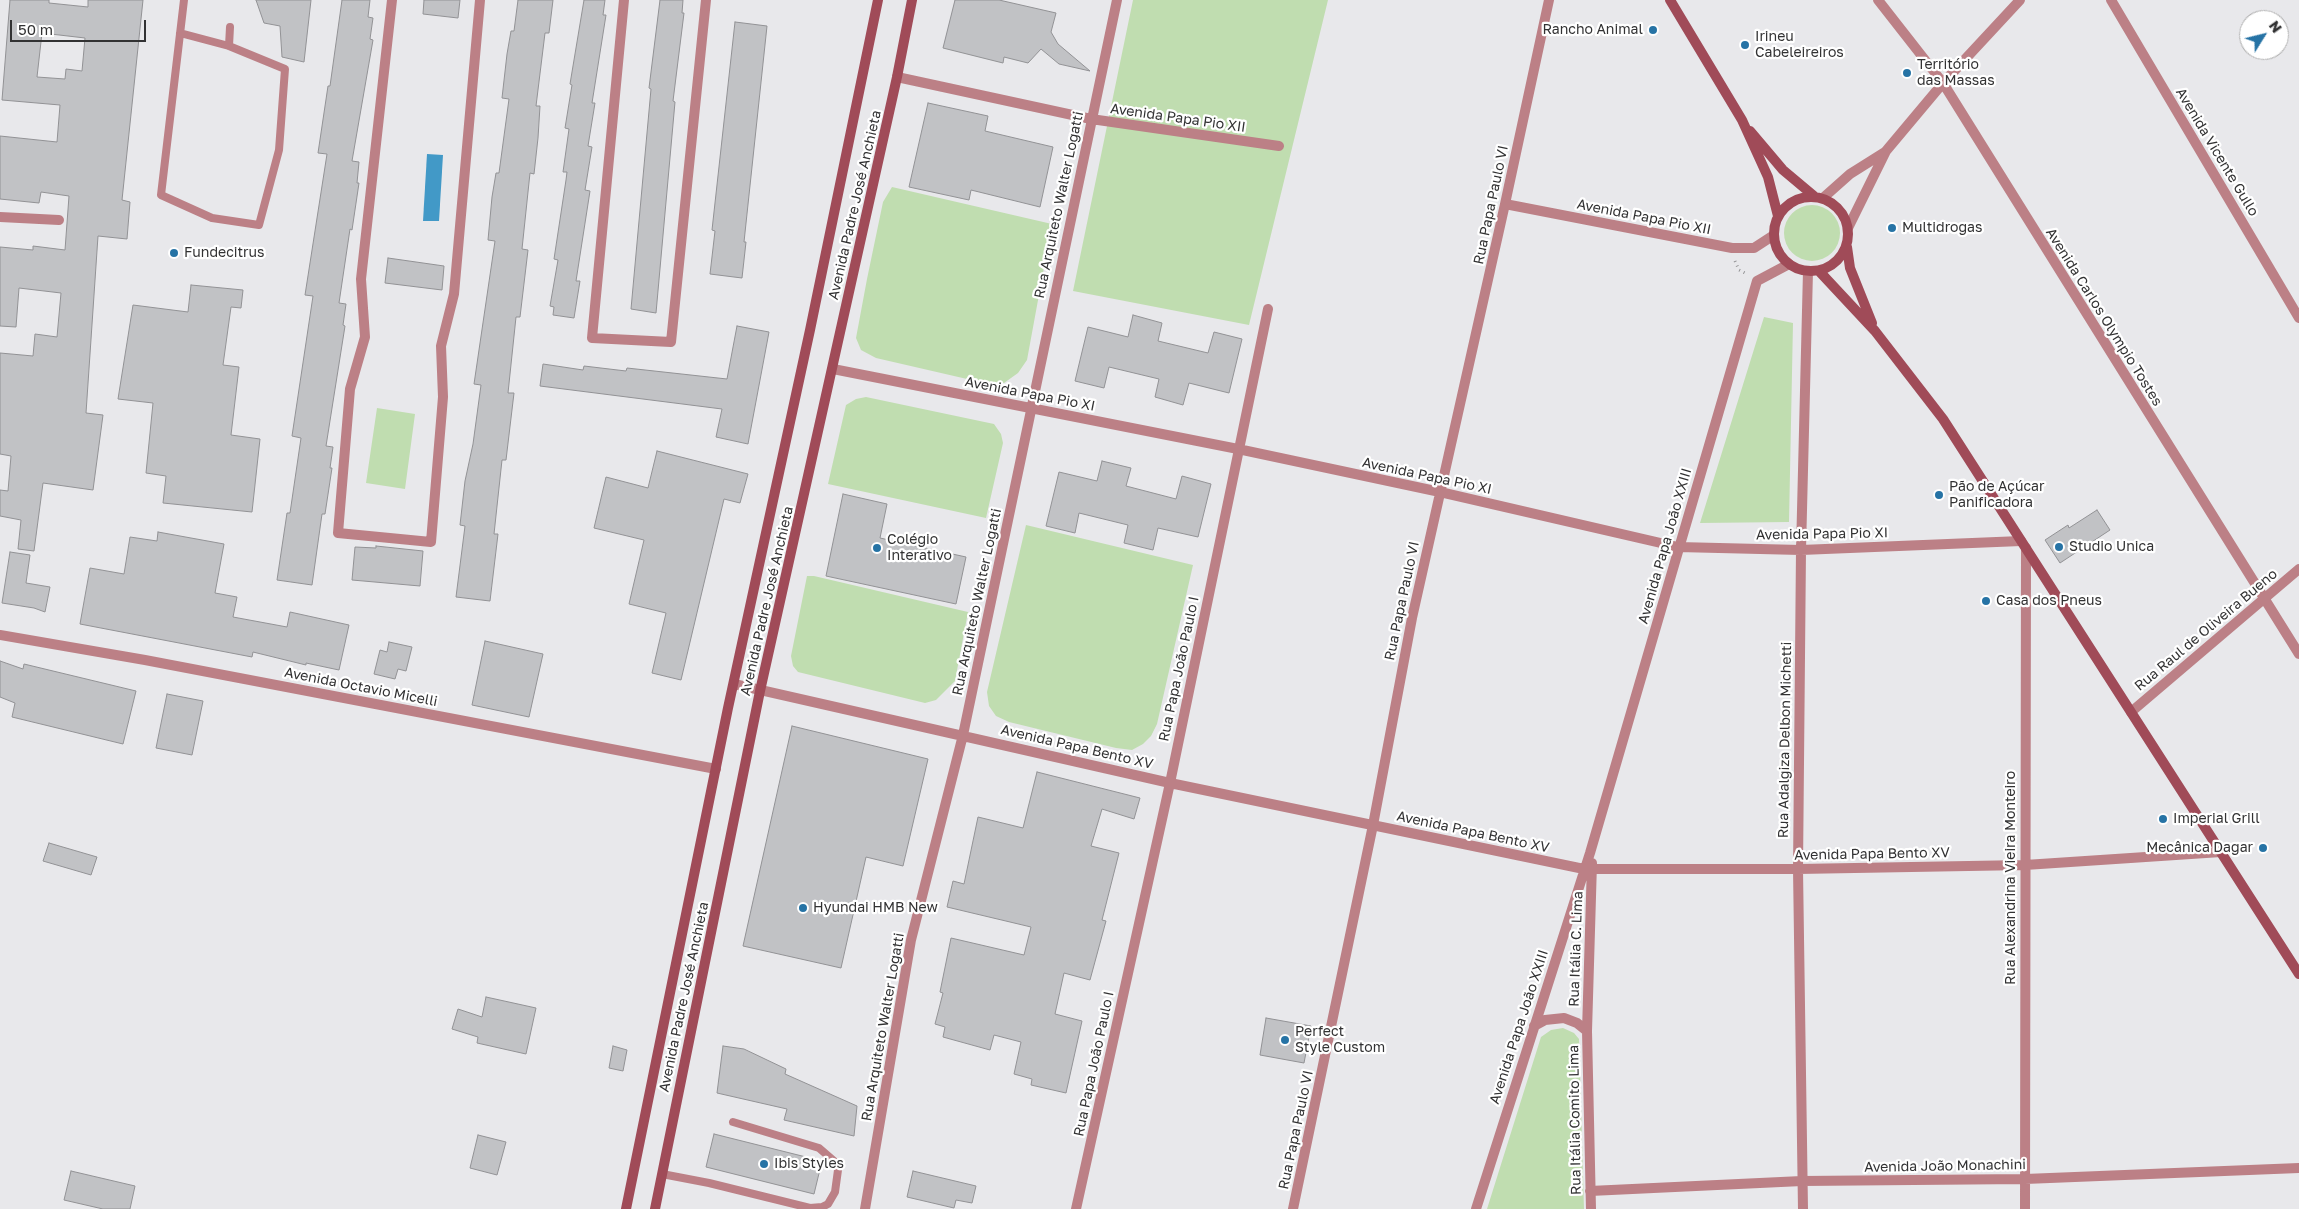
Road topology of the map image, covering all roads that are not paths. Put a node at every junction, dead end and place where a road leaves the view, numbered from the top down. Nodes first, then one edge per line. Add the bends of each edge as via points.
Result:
1 (184, 0) edge
2 (392, 0) edge
3 (480, 0) edge
4 (624, 0) edge
5 (706, 0) edge
6 (878, 0) edge
7 (912, 0) edge
8 (1117, 0) edge
9 (1549, 0) edge
10 (1670, 0) edge
11 (1878, 0) edge
12 (2020, 0) edge
13 (2111, 0) edge
14 (230, 27) dead end
15 (180, 33) junction
16 (229, 46) junction
17 (897, 77) junction
18 (1943, 83) junction
19 (1091, 120) junction
20 (1742, 120) junction
21 (1279, 146) dead end
22 (1886, 151) junction
23 (1818, 197) junction
24 (1506, 204) junction
25 (1778, 216) junction
26 (0, 218) edge
27 (59, 220) dead end
28 (1848, 228) junction
29 (1774, 235) junction
30 (1847, 246) junction
31 (1789, 264) junction
32 (1814, 271) junction
33 (1268, 309) dead end
34 (2299, 318) edge
35 (1875, 331) junction
36 (833, 368) junction
37 (1031, 408) junction
38 (1238, 449) junction
39 (1440, 492) junction
40 (2024, 544) junction
41 (1678, 547) junction
42 (1801, 550) junction
43 (2299, 569) edge
44 (2264, 600) junction
45 (0, 635) edge
46 (2299, 654) edge
47 (734, 684) junction
48 (760, 691) junction
49 (2131, 712) junction
50 (963, 735) junction
51 (716, 768) junction
52 (1170, 783) junction
53 (1372, 825) junction
54 (2221, 852) junction
55 (2025, 865) junction
56 (1588, 869) junction
57 (1798, 869) junction
58 (2299, 974) edge
59 (1534, 1026) junction
60 (1587, 1031) junction
61 (733, 1122) dead end
62 (2299, 1168) edge
63 (662, 1174) junction
64 (2025, 1179) junction
65 (1802, 1181) junction
66 (1590, 1191) junction
67 (626, 1209) edge
68 (655, 1209) edge
69 (865, 1209) edge
70 (1076, 1209) edge
71 (1293, 1209) edge
72 (1476, 1209) edge
73 (1591, 1209) edge
74 (1803, 1209) edge
75 (2025, 1209) edge

1 - 15 lane
2 - 3 street via 361,279 365,337 350,390 338,533 431,542 443,397 442,346 454,294
4 - 5 street via 592,338 670,342
6 - 47 main road, Avenida Padre José Anchieta
7 - 17 main road, Avenida Padre José Anchieta
8 - 19 street, Rua Arquiteto Walter Logatti
9 - 24 street, Rua Papa Paulo VI
10 - 20 main road
11 - 18 street, Avenida Carlos Olympio Tostes
12 - 18 street
13 - 34 street, Avenida Vicente Gullo
14 - 16 lane
15 - 16 lane
15 - 16 lane via 161,195 212,218 259,225 279,150 285,70
17 - 19 street, Avenida Papa Pio XII
17 - 36 main road, Avenida Padre José Anchieta
18 - 22 street
18 - 44 street, Avenida Carlos Olympio Tostes
19 - 21 street, Avenida Papa Pio XII
19 - 37 street, Rua Arquiteto Walter Logatti
20 - 23 main road via 1784,170
20 - 25 main road via 1768,177
22 - 23 street
22 - 28 street
23 - 25 main road via 1793,201
23 - 28 main road via 1840,210
24 - 29 street, Avenida Papa Pio XII via 1732,248 1754,248
24 - 39 street, Rua Papa Paulo VI
25 - 29 main road
26 - 27 street
28 - 30 main road
29 - 31 main road via 1781,256
30 - 32 main road via 1831,266
30 - 35 main road via 1850,268
31 - 32 main road
31 - 41 street, Avenida Papa João XXIII via 1758,281
32 - 35 main road
32 - 42 street, Rua Adalgiza Delbon Michetti
33 - 38 street, Rua Papa João Paulo I
35 - 40 main road via 1942,419
36 - 37 street, Avenida Papa Pio XI
36 - 48 main road, Avenida Padre José Anchieta
37 - 38 street, Avenida Papa Pio XI
37 - 50 street, Rua Arquiteto Walter Logatti
38 - 39 street, Avenida Papa Pio XI
38 - 52 street, Rua Papa João Paulo I
39 - 41 street, Avenida Papa Pio XI
39 - 53 street, Rua Papa Paulo VI
40 - 42 street, Avenida Papa Pio XI
40 - 49 main road
40 - 55 street, Rua Alexandrina Vieira Monteiro
41 - 42 street, Avenida Papa Pio XI
41 - 56 street, Avenida Papa João XXIII
42 - 57 street, Rua Adalgiza Delbon Michetti
43 - 44 street, Rua Raul de Oliveira Bueno
44 - 46 street, Avenida Carlos Olympio Tostes
44 - 49 street, Rua Raul de Oliveira Bueno
45 - 51 street, Avenida Octavio Micelli
47 - 48 street, Avenida Papa Bento XV
47 - 51 main road, Avenida Padre José Anchieta
48 - 50 street, Avenida Papa Bento XV
48 - 63 main road, Avenida Padre José Anchieta
49 - 54 main road
50 - 52 street, Avenida Papa Bento XV
50 - 69 street, Rua Arquiteto Walter Logatti via 911,940
51 - 67 main road, Avenida Padre José Anchieta
52 - 53 street, Avenida Papa Bento XV
52 - 70 street, Rua Papa João Paulo I
53 - 56 street, Avenida Papa Bento XV
53 - 71 street, Rua Papa Paulo VI
54 - 55 street, Avenida Papa Bento XV
54 - 58 main road
55 - 57 street, Avenida Papa Bento XV
55 - 64 street, Rua Alexandrina Vieira Monteiro
56 - 57 street, Avenida Papa Bento XV
56 - 59 street, Avenida Papa João XXIII
56 - 60 street, Rua Itália C. Lima
57 - 65 street, Rua Adalgiza Delbon Michetti
59 - 60 street via 1545,1020 1564,1018
59 - 72 street, Avenida Papa João XXIII
60 - 66 street, Rua Itália Comito Lima
61 - 63 lane via 819,1148 834,1161 838,1170 835,1192 828,1204 822,1208 810,1208
62 - 64 street, Avenida João Monachini
63 - 68 main road, Avenida Padre José Anchieta
64 - 65 street, Avenida João Monachini
64 - 75 street, Rua Alexandrina Vieira Monteiro
65 - 66 street, Avenida João Monachini
65 - 74 street, Rua Adalgiza Delbon Michetti
66 - 73 street, Rua Itália Comito Lima

